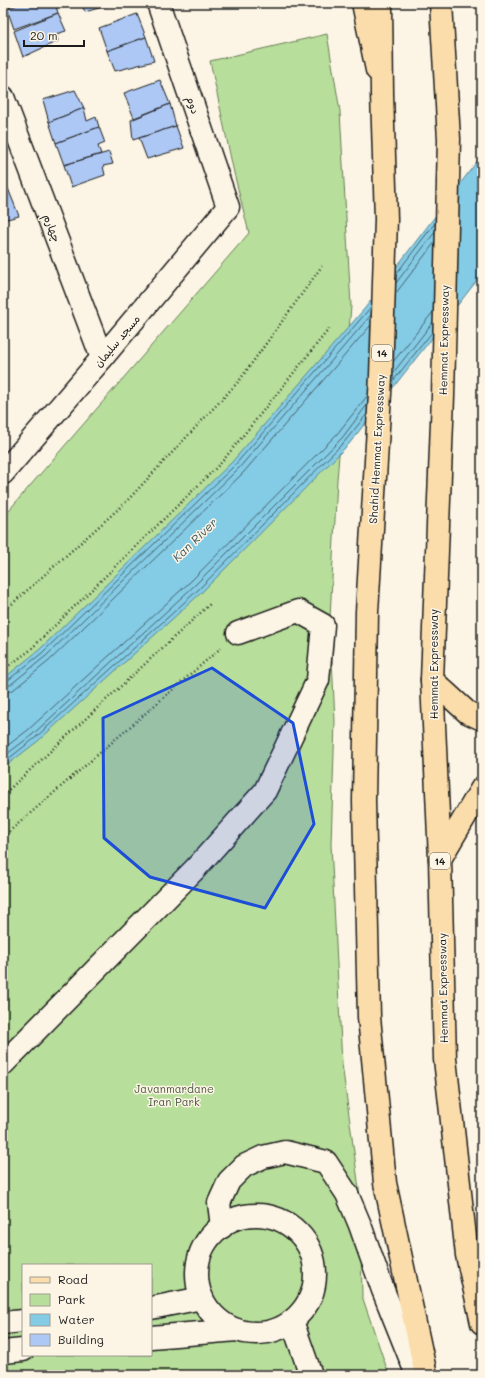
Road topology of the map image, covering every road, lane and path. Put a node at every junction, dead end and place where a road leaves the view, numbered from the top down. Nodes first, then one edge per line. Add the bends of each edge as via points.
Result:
1 (158, 3) edge
2 (362, 3) edge
3 (381, 3) edge
4 (441, 3) edge
5 (382, 94) junction
6 (3, 97) edge
7 (228, 207) joint
8 (322, 266) dead end
9 (329, 329) dead end
10 (102, 358) junction
11 (3, 473) edge
12 (210, 604) dead end
13 (3, 612) edge
14 (238, 633) joint
15 (3, 670) edge
16 (432, 680) junction
17 (482, 719) edge
18 (482, 788) edge
19 (3, 795) edge
20 (3, 838) edge
21 (440, 859) junction
22 (3, 1064) edge
23 (222, 1227) junction
24 (202, 1298) junction
25 (152, 1308) edge
26 (22, 1321) edge
27 (292, 1321) junction
28 (3, 1323) edge
29 (482, 1323) edge
30 (237, 1330) junction
31 (152, 1337) edge
32 (22, 1350) edge
33 (3, 1352) edge
34 (311, 1375) edge
35 (417, 1375) edge
36 (426, 1375) edge

1 - 7 street, دوم
2 - 5 main road
3 - 5 main road, 14
4 - 16 main road, Hemmat Expressway / 14 via 449,146
5 - 36 main road, Shahid Hemmat Expressway / 14 via 386,219 381,377 367,612 364,801 369,1017 385,1183
6 - 10 street, چهارم
7 - 10 street, مسجد سلیمان
8 - 13 path via 240,380 125,503
9 - 15 path via 221,462 28,651
10 - 11 street, مسجد سلیمان
12 - 19 path
14 - 20 path
14 - 22 street via 298,611 323,625 318,680 265,792 195,869
16 - 17 main road via 467,712
16 - 21 main road, Hemmat Expressway / 14
18 - 21 main road
21 - 29 main road, Hemmat Expressway / 14 via 445,1059 468,1255
23 - 24 street via 212,1234 201,1251 197,1270 198,1289
23 - 27 street via 227,1222 246,1216 265,1216 283,1222 299,1234 310,1250 314,1269 313,1289 305,1307
23 - 35 street via 219,1203 229,1181 244,1166 263,1157 285,1152 326,1162 347,1194 358,1219
24 - 25 street
24 - 30 street via 206,1307 220,1321
26 - 28 street
27 - 30 street via 275,1330 256,1334
27 - 34 street
30 - 31 street
32 - 33 street

